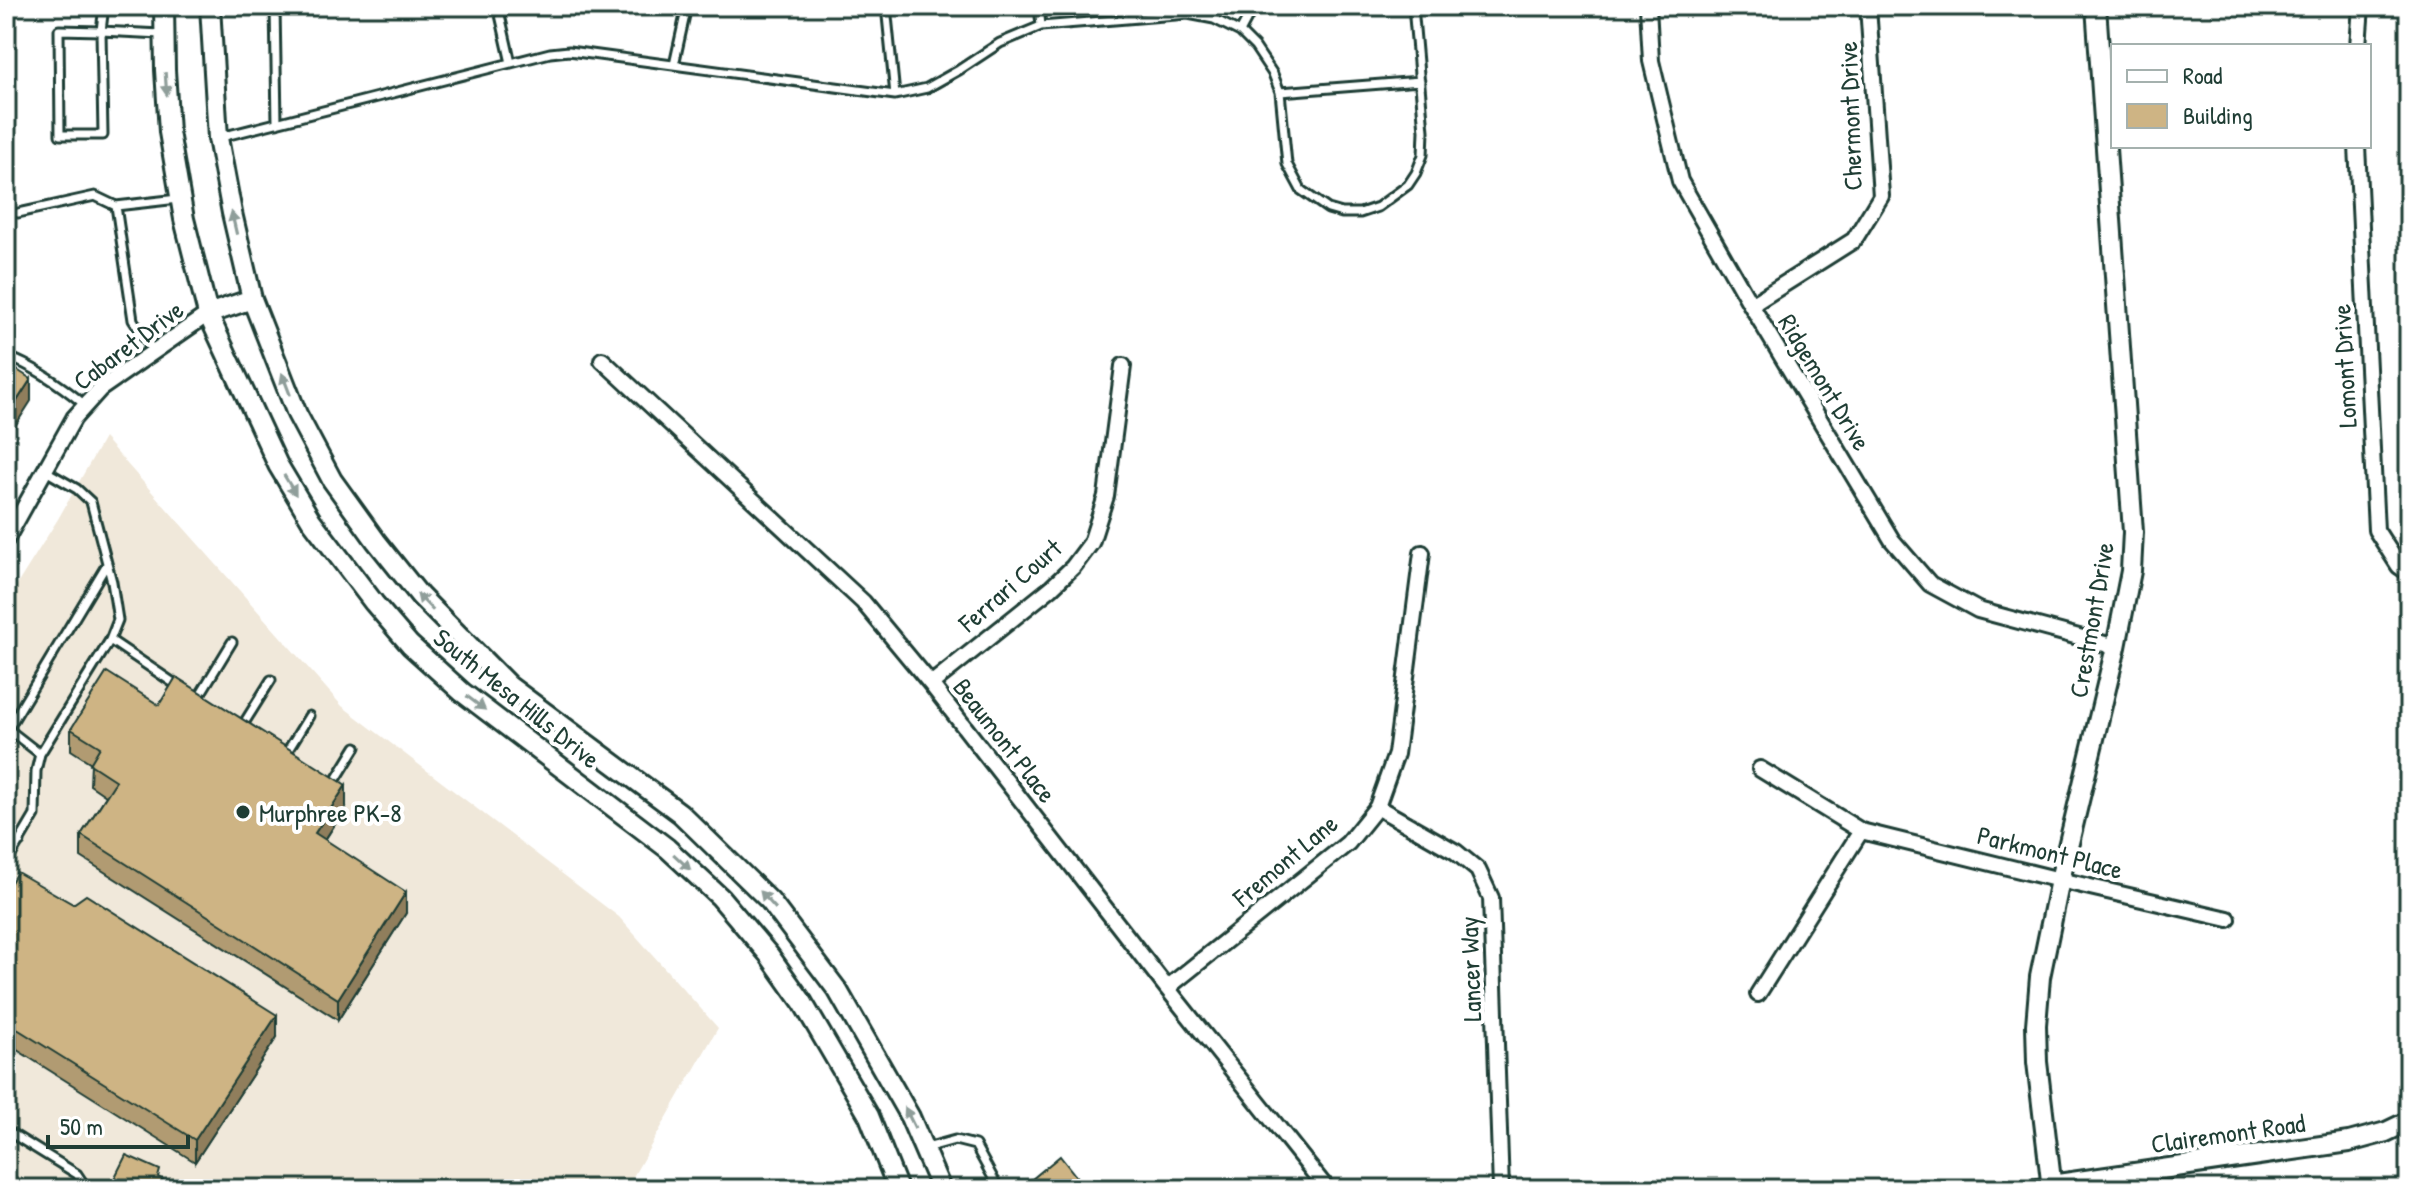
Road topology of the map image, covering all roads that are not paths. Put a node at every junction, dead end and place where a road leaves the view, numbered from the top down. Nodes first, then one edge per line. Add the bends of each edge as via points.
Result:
1 (104, 6) edge
2 (164, 6) edge
3 (210, 6) edge
4 (275, 6) edge
5 (498, 6) edge
6 (687, 6) edge
7 (886, 6) edge
8 (1039, 6) edge
9 (1248, 6) edge
10 (1413, 6) edge
11 (1648, 6) edge
12 (1868, 6) edge
13 (2096, 6) edge
14 (2361, 6) edge
15 (1041, 26) junction
16 (101, 31) junction
17 (1240, 32) junction
18 (164, 35) junction
19 (2358, 44) edge
20 (511, 63) junction
21 (674, 65) junction
22 (1420, 81) junction
23 (1280, 92) junction
24 (895, 95) junction
25 (277, 123) junction
26 (218, 138) junction
27 (2357, 148) edge
28 (180, 199) junction
29 (116, 206) junction
30 (18, 213) dead end
31 (252, 299) junction
32 (1751, 305) junction
33 (208, 314) junction
34 (154, 352) junction
35 (6, 356) edge
36 (602, 360) dead end
37 (1123, 366) dead end
38 (86, 405) junction
39 (44, 470) junction
40 (6, 540) edge
41 (1422, 553) dead end
42 (107, 564) junction
43 (2409, 573) edge
44 (110, 640) junction
45 (232, 642) dead end
46 (2116, 647) junction
47 (271, 680) dead end
48 (931, 684) junction
49 (197, 699) junction
50 (208, 706) edge
51 (6, 713) edge
52 (309, 716) dead end
53 (15, 718) junction
54 (230, 721) edge
55 (241, 728) junction
56 (7, 730) edge
57 (252, 735) edge
58 (356, 747) dead end
59 (274, 749) edge
60 (40, 754) junction
61 (285, 756) junction
62 (296, 764) edge
63 (1760, 769) dead end
64 (320, 779) edge
65 (1377, 807) junction
66 (1861, 831) junction
67 (6, 840) edge
68 (20, 842) junction
69 (6, 864) edge
70 (2060, 880) junction
71 (2228, 919) dead end
72 (1167, 988) junction
73 (1758, 994) dead end
74 (2409, 1121) edge
75 (6, 1130) edge
76 (924, 1148) junction
77 (2052, 1187) edge
78 (87, 1189) edge
79 (898, 1189) edge
80 (941, 1189) edge
81 (999, 1189) edge
82 (1327, 1189) edge
83 (1501, 1189) edge
84 (2023, 1189) edge

1 - 16 lane
2 - 18 street, South Mesa Hills Drive
3 - 26 street, South Mesa Hills Drive
4 - 25 lane
5 - 20 lane
6 - 21 lane
7 - 24 lane
8 - 15 lane
9 - 17 lane
10 - 22 lane
11 - 32 street, Ridgemont Drive via 1651,61 1680,181
12 - 32 street, Chermont Drive via 1881,196 1854,240
13 - 46 street, Crestmont Drive via 2133,532
14 - 19 street
15 - 17 lane via 1188,14
15 - 24 lane via 1000,43 927,88
16 - 16 lane via 103,135 60,135 59,30
16 - 18 lane
17 - 23 lane via 1267,65
18 -> 28 street, South Mesa Hills Drive via 169,132
20 - 21 lane via 569,51
20 - 25 lane
21 - 24 lane
22 - 23 lane
22 - 23 lane via 1423,155 1416,173 1394,197 1360,213 1328,209 1301,190 1287,164
25 - 26 lane
31 -> 26 street, South Mesa Hills Drive
27 - 43 street, Lomont Drive via 2376,530
28 - 29 lane
28 - 33 street, South Mesa Hills Drive
29 - 30 lane via 95,196
29 - 34 lane via 133,320
31 - 33 street
76 -> 31 street, South Mesa Hills Drive via 838,991 770,901 680,813 509,686 420,596 376,541 332,480 297,414
32 - 46 street, Ridgemont Drive via 1892,540 1930,584 1978,610
33 - 34 street, Cabaret Drive
33 -> 79 street, South Mesa Hills Drive via 278,465 311,520 374,603 462,692 667,848 720,897 803,1003 869,1116
34 - 38 street, Cabaret Drive via 100,389
35 - 38 lane via 57,382
36 - 48 street, Beaumont Place via 863,602
37 - 48 street, Ferrari Court via 1106,496 1091,543 1051,588
38 - 39 street, Cabaret Drive
39 - 40 street, Cabaret Drive
39 - 42 lane via 91,502
41 - 65 street, Fremont Lane via 1396,754
42 - 44 lane via 118,620
42 - 53 lane
44 - 49 lane
44 - 60 lane
45 - 49 lane
46 - 70 street, Crestmont Drive
47 - 55 lane
48 - 72 street, Beaumont Place
49 - 50 lane
51 - 53 lane
52 - 61 lane
53 - 56 lane
54 - 55 lane
55 - 57 lane
56 - 60 lane
58 - 64 lane via 332,787
59 - 61 lane
60 - 68 lane via 35,815
61 - 62 lane
63 - 66 street, Parkmont Place
65 - 72 street, Fremont Lane via 1348,843
65 - 83 street, Lancer Way via 1456,852 1478,870 1491,898
66 - 70 street, Parkmont Place
66 - 73 street
67 - 68 lane
68 - 69 lane
70 - 71 street, Parkmont Place
70 - 77 street, Crestmont Drive via 2036,1025
72 - 82 street, Beaumont Place
74 - 77 street, Clairemont Road via 2349,1142
75 - 78 lane via 77,1174
76 - 80 street, South Mesa Hills Drive
76 - 81 lane via 955,1140 975,1145
77 - 84 street

